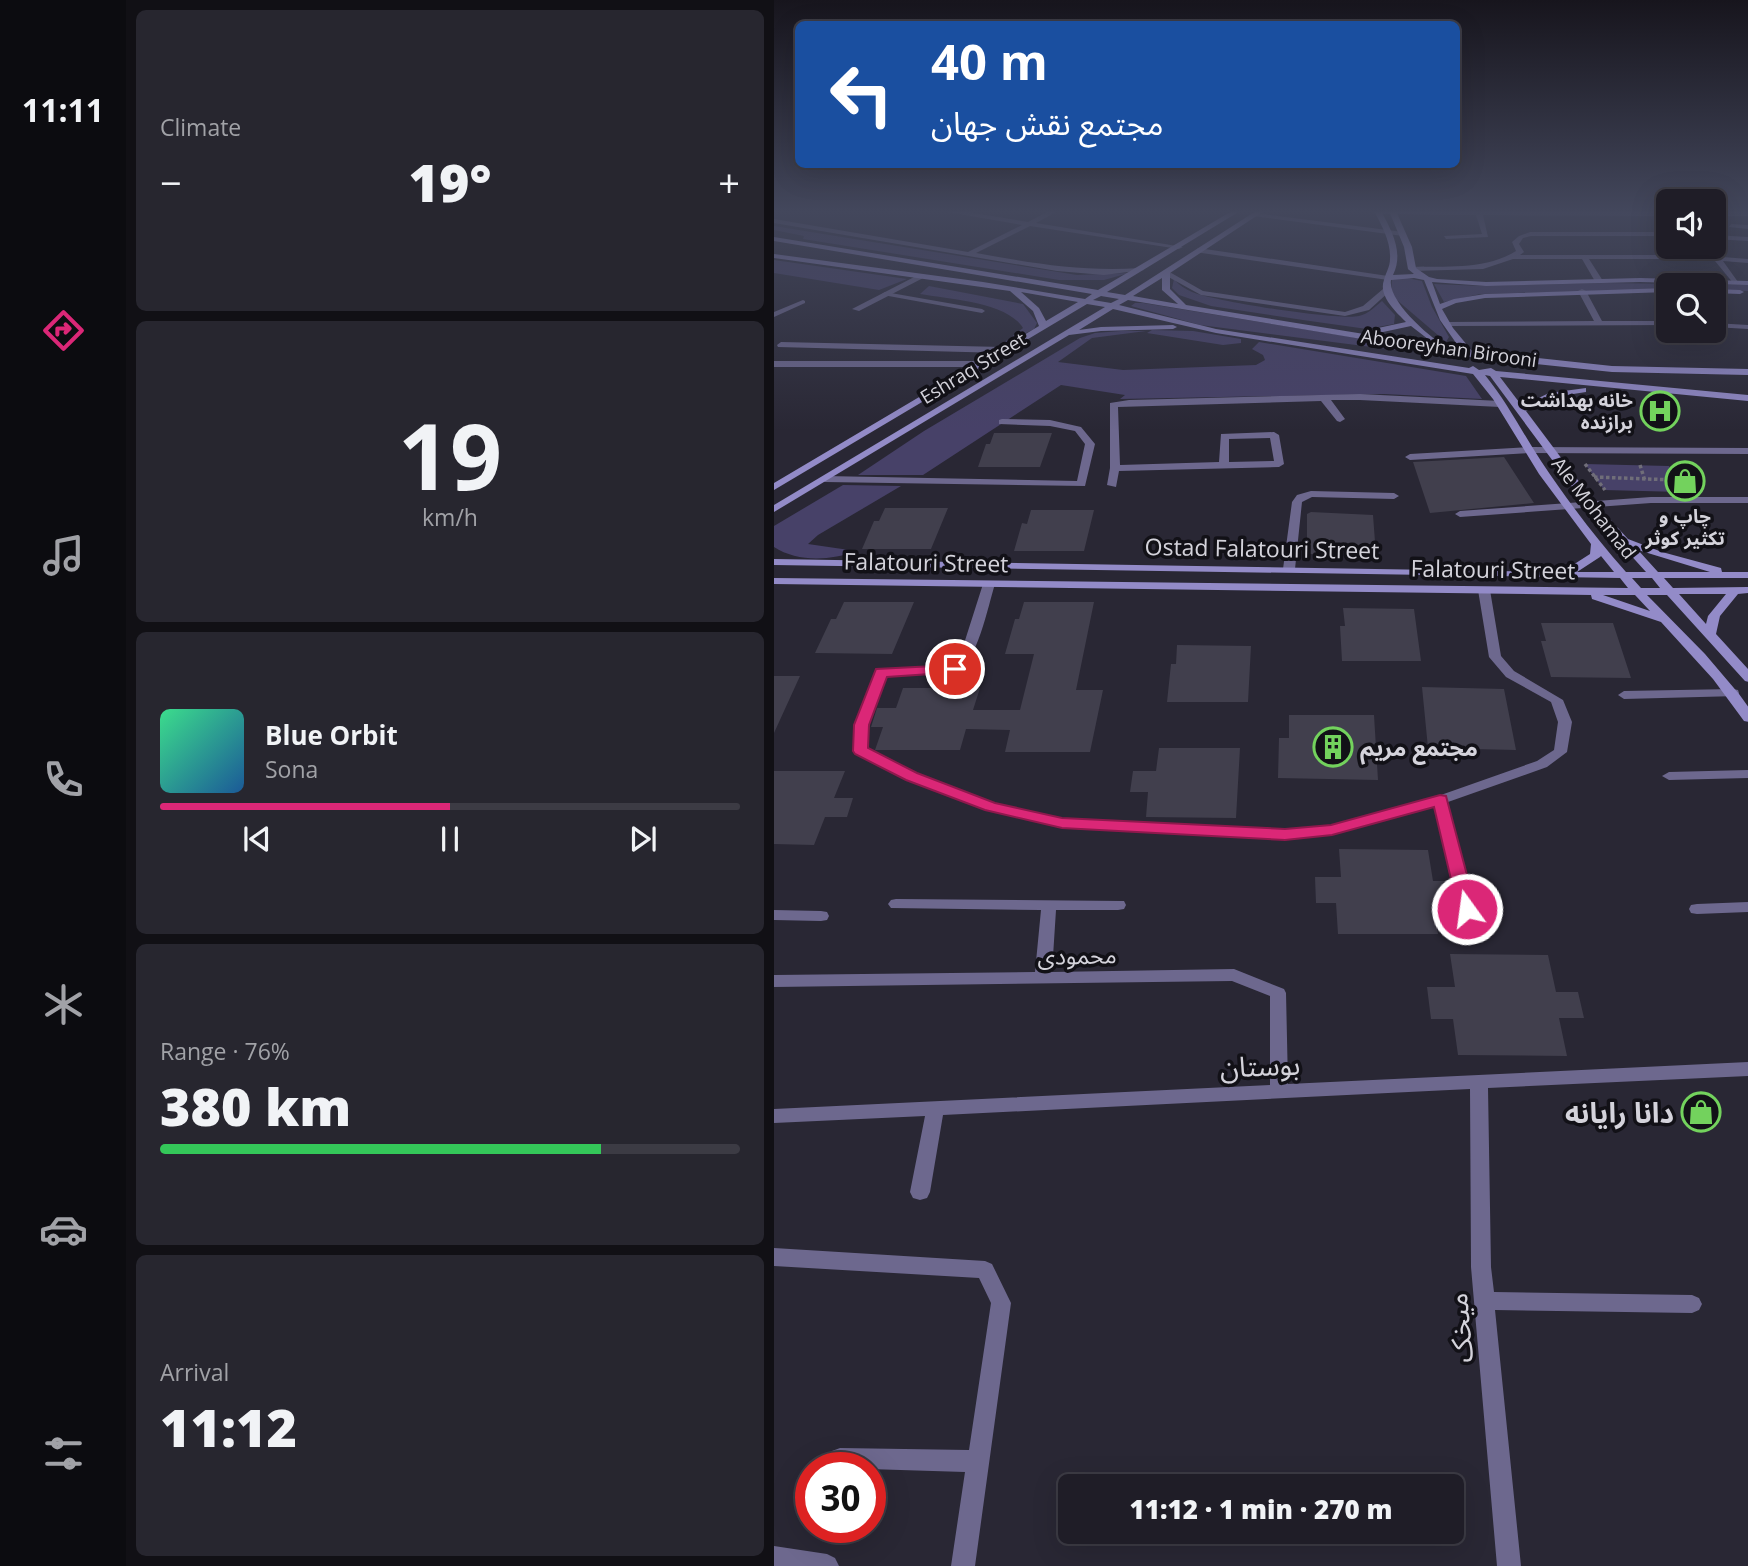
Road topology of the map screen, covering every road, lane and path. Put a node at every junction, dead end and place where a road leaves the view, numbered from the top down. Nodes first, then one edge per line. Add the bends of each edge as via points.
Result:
1 (906, 284) edge
2 (985, 284) edge
3 (1052, 284) edge
4 (1115, 284) edge
5 (1147, 284) edge
6 (1166, 284) edge
7 (1186, 284) edge
8 (1387, 284) edge
9 (1429, 284) edge
10 (1010, 288) junction
11 (1386, 290) junction
12 (1656, 290) edge
13 (1726, 291) edge
14 (1102, 292) junction
15 (1582, 292) junction
16 (1749, 292) edge
17 (885, 294) junction
18 (1127, 297) junction
19 (1086, 301) junction
20 (803, 302) dead end
21 (1112, 306) junction
22 (1187, 306) junction
23 (1438, 308) junction
24 (856, 309) dead end
25 (982, 310) dead end
26 (774, 315) edge
27 (1414, 323) junction
28 (1599, 323) junction
29 (1656, 323) edge
30 (1447, 324) junction
31 (1726, 326) edge
32 (1043, 327) junction
33 (1749, 327) edge
34 (1200, 328) junction
35 (1333, 332) junction
36 (1056, 338) junction
37 (1455, 338) junction
38 (781, 345) dead end
39 (1007, 348) junction
40 (1037, 350) junction
41 (1343, 350) junction
42 (1449, 351) junction
43 (1470, 353) junction
44 (1541, 363) junction
45 (980, 364) junction
46 (774, 365) edge
47 (1607, 369) junction
48 (1477, 372) junction
49 (1749, 372) edge
50 (1496, 374) junction
51 (1616, 387) junction
52 (1324, 398) junction
53 (1749, 398) edge
54 (1500, 404) junction
55 (1521, 410) junction
56 (1340, 419) dead end
57 (1002, 422) dead end
58 (1529, 450) junction
59 (1549, 450) junction
60 (1572, 450) junction
61 (1749, 451) edge
62 (1410, 457) dead end
63 (1224, 465) junction
64 (1640, 465) dead end
65 (1115, 468) junction
66 (1594, 478) junction
67 (825, 479) junction
68 (1645, 479) junction
69 (1675, 480) dead end
70 (1112, 485) dead end
71 (774, 487) edge
72 (1648, 492) dead end
73 (1394, 496) dead end
74 (1749, 500) edge
75 (1615, 503) junction
76 (1591, 505) junction
77 (1570, 506) junction
78 (774, 509) edge
79 (1460, 514) dead end
80 (1624, 540) junction
81 (1596, 541) junction
82 (775, 561) edge
83 (1289, 569) junction
84 (1563, 575) junction
85 (1744, 575) edge
86 (1624, 576) junction
87 (1657, 576) junction
88 (774, 581) edge
89 (989, 584) junction
90 (1484, 590) junction
91 (1735, 590) junction
92 (1749, 590) edge
93 (1567, 591) junction
94 (1640, 591) junction
95 (1670, 591) junction
96 (1669, 621) junction
97 (1710, 634) junction
98 (1749, 678) edge
99 (1733, 693) junction
100 (1624, 695) dead end
101 (1749, 718) edge
102 (1749, 774) edge
103 (1669, 776) dead end
104 (1440, 800) junction
105 (896, 904) dead end
106 (1049, 905) junction
107 (1118, 905) dead end
108 (1749, 907) edge
109 (1467, 909) dead end
110 (1697, 909) dead end
111 (774, 915) edge
112 (821, 916) dead end
113 (1043, 978) junction
114 (774, 981) edge
115 (1749, 1069) edge
116 (1479, 1084) junction
117 (1279, 1092) junction
118 (935, 1110) junction
119 (774, 1116) edge
120 (920, 1192) dead end
121 (774, 1257) edge
122 (1484, 1301) junction
123 (1692, 1304) dead end
124 (886, 1460) edge
125 (979, 1461) junction
126 (774, 1558) edge
127 (827, 1566) edge
128 (963, 1566) edge
129 (1509, 1566) edge

1 - 17 street
2 - 10 main road, Abooreyhan Birooni
3 - 14 main road, Abooreyhan Birooni
4 - 14 main road, Eshraq Street
5 - 18 main road, Eshraq Street
6 - 22 main road via 1175,300
7 - 11 street via 1201,293 1345,314 1366,308
8 - 11 main road
9 - 23 main road, Ale Mohamad
10 - 19 main road, Abooreyhan Birooni
10 - 32 main road via 1034,305
11 - 27 main road, Ale Mohamad
12 - 15 main road
13 - 16 main road
14 - 18 main road, Abooreyhan Birooni
14 - 19 main road, Eshraq Street
15 - 23 main road via 1485,296
15 - 28 street
17 - 24 street
17 - 25 lane
18 - 21 main road, Eshraq Street
18 - 22 main road, Abooreyhan Birooni
19 - 21 main road, Abooreyhan Birooni
19 - 32 main road, Eshraq Street
20 - 26 lane
21 - 34 main road, Abooreyhan Birooni
21 - 36 main road, Eshraq Street
22 - 35 main road, Abooreyhan Birooni
23 - 30 main road, Ale Mohamad
27 - 35 main road via 1377,332
27 - 42 main road, Ale Mohamad
28 - 29 street
28 - 30 street
30 - 37 main road, Ale Mohamad
31 - 33 street
32 - 39 main road, Eshraq Street
34 - 36 main road via 1101,329
34 - 41 main road, Abooreyhan Birooni
35 - 42 main road, Abooreyhan Birooni
36 - 40 main road, Eshraq Street
37 - 42 main road
37 - 43 main road, Ale Mohamad
37 - 44 main road
38 - 39 street
39 - 40 main road via 1028,345
39 - 45 main road, Eshraq Street
40 - 67 main road, Eshraq Street
41 - 42 main road
41 - 48 main road, Abooreyhan Birooni
42 - 43 main road, Abooreyhan Birooni
42 - 48 main road, Ale Mohamad
43 - 44 main road, Abooreyhan Birooni
43 - 50 main road, Ale Mohamad
44 - 47 main road, Abooreyhan Birooni
45 - 46 street
45 - 71 main road, Eshraq Street
47 - 49 main road, Abooreyhan Birooni
47 - 51 main road
48 - 50 main road, Abooreyhan Birooni
48 - 54 main road, Ale Mohamad
50 - 51 main road, Abooreyhan Birooni
50 - 55 main road, Ale Mohamad
51 - 53 main road, Abooreyhan Birooni
51 - 55 main road via 1552,395
52 - 54 street
52 - 56 street
52 - 65 street via 1113,405
54 - 58 main road, Ale Mohamad
55 - 59 main road, Ale Mohamad
57 - 67 street via 1050,422 1078,429 1090,444 1081,484
58 - 59 street
58 - 62 street
58 - 77 main road, Ale Mohamad
59 - 60 street
59 - 76 main road, Ale Mohamad
60 - 61 street
60 - 66 path
63 - 63 street via 1279,464 1273,435 1224,436
63 - 65 street
64 - 68 path
65 - 70 street
66 - 68 path
66 - 75 path
67 - 78 main road, Eshraq Street
68 - 69 path
68 - 72 path
73 - 83 street via 1301,497
74 - 75 street
75 - 76 street
76 - 77 street
76 - 80 main road, Ale Mohamad
77 - 79 street
77 - 81 main road, Ale Mohamad
80 - 85 main road via 1658,554
80 - 87 main road, Ale Mohamad
81 - 84 main road via 1596,555
81 - 86 main road, Ale Mohamad
82 - 83 main road, Ostad Falatouri Street
83 - 84 main road, Ostad Falatouri Street
84 - 86 main road, Ostad Falatouri Street
85 - 87 main road, Ostad Falatouri Street
86 - 87 main road, Ostad Falatouri Street
86 - 94 main road, Ale Mohamad
87 - 95 main road, Ale Mohamad
88 - 89 main road, Falatouri Street
89 - 90 main road, Falatouri Street
89 - 104 street via 967,654 955,669 881,673 861,725 860,751 991,807 1062,823 1285,835 1332,830
90 - 93 main road, Falatouri Street
90 - 104 street via 1495,657 1510,674 1557,700 1564,722 1560,752 1542,764
91 - 92 main road, Falatouri Street
91 - 95 main road, Falatouri Street
91 - 97 main road via 1714,616
93 - 94 main road, Falatouri Street
93 - 96 main road
94 - 95 main road, Falatouri Street
94 - 96 main road, Ale Mohamad
95 - 97 main road, Ale Mohamad
96 - 99 main road, Ale Mohamad
97 - 98 main road, Ale Mohamad
99 - 100 street
99 - 101 main road, Ale Mohamad
102 - 103 street
104 - 109 street
105 - 106 street
106 - 107 street
106 - 113 street
108 - 110 street
111 - 112 street
113 - 114 street, محمودی
113 - 117 street, محمودی via 1234,975 1278,993
115 - 116 street, بوستان
116 - 117 street, بوستان
116 - 122 street, میخک
117 - 118 street, بوستان
118 - 119 street, بوستان
118 - 120 street
121 - 125 street via 985,1270 1002,1303
122 - 123 street
122 - 129 street, میخک
124 - 125 street
125 - 128 street
126 - 127 street

